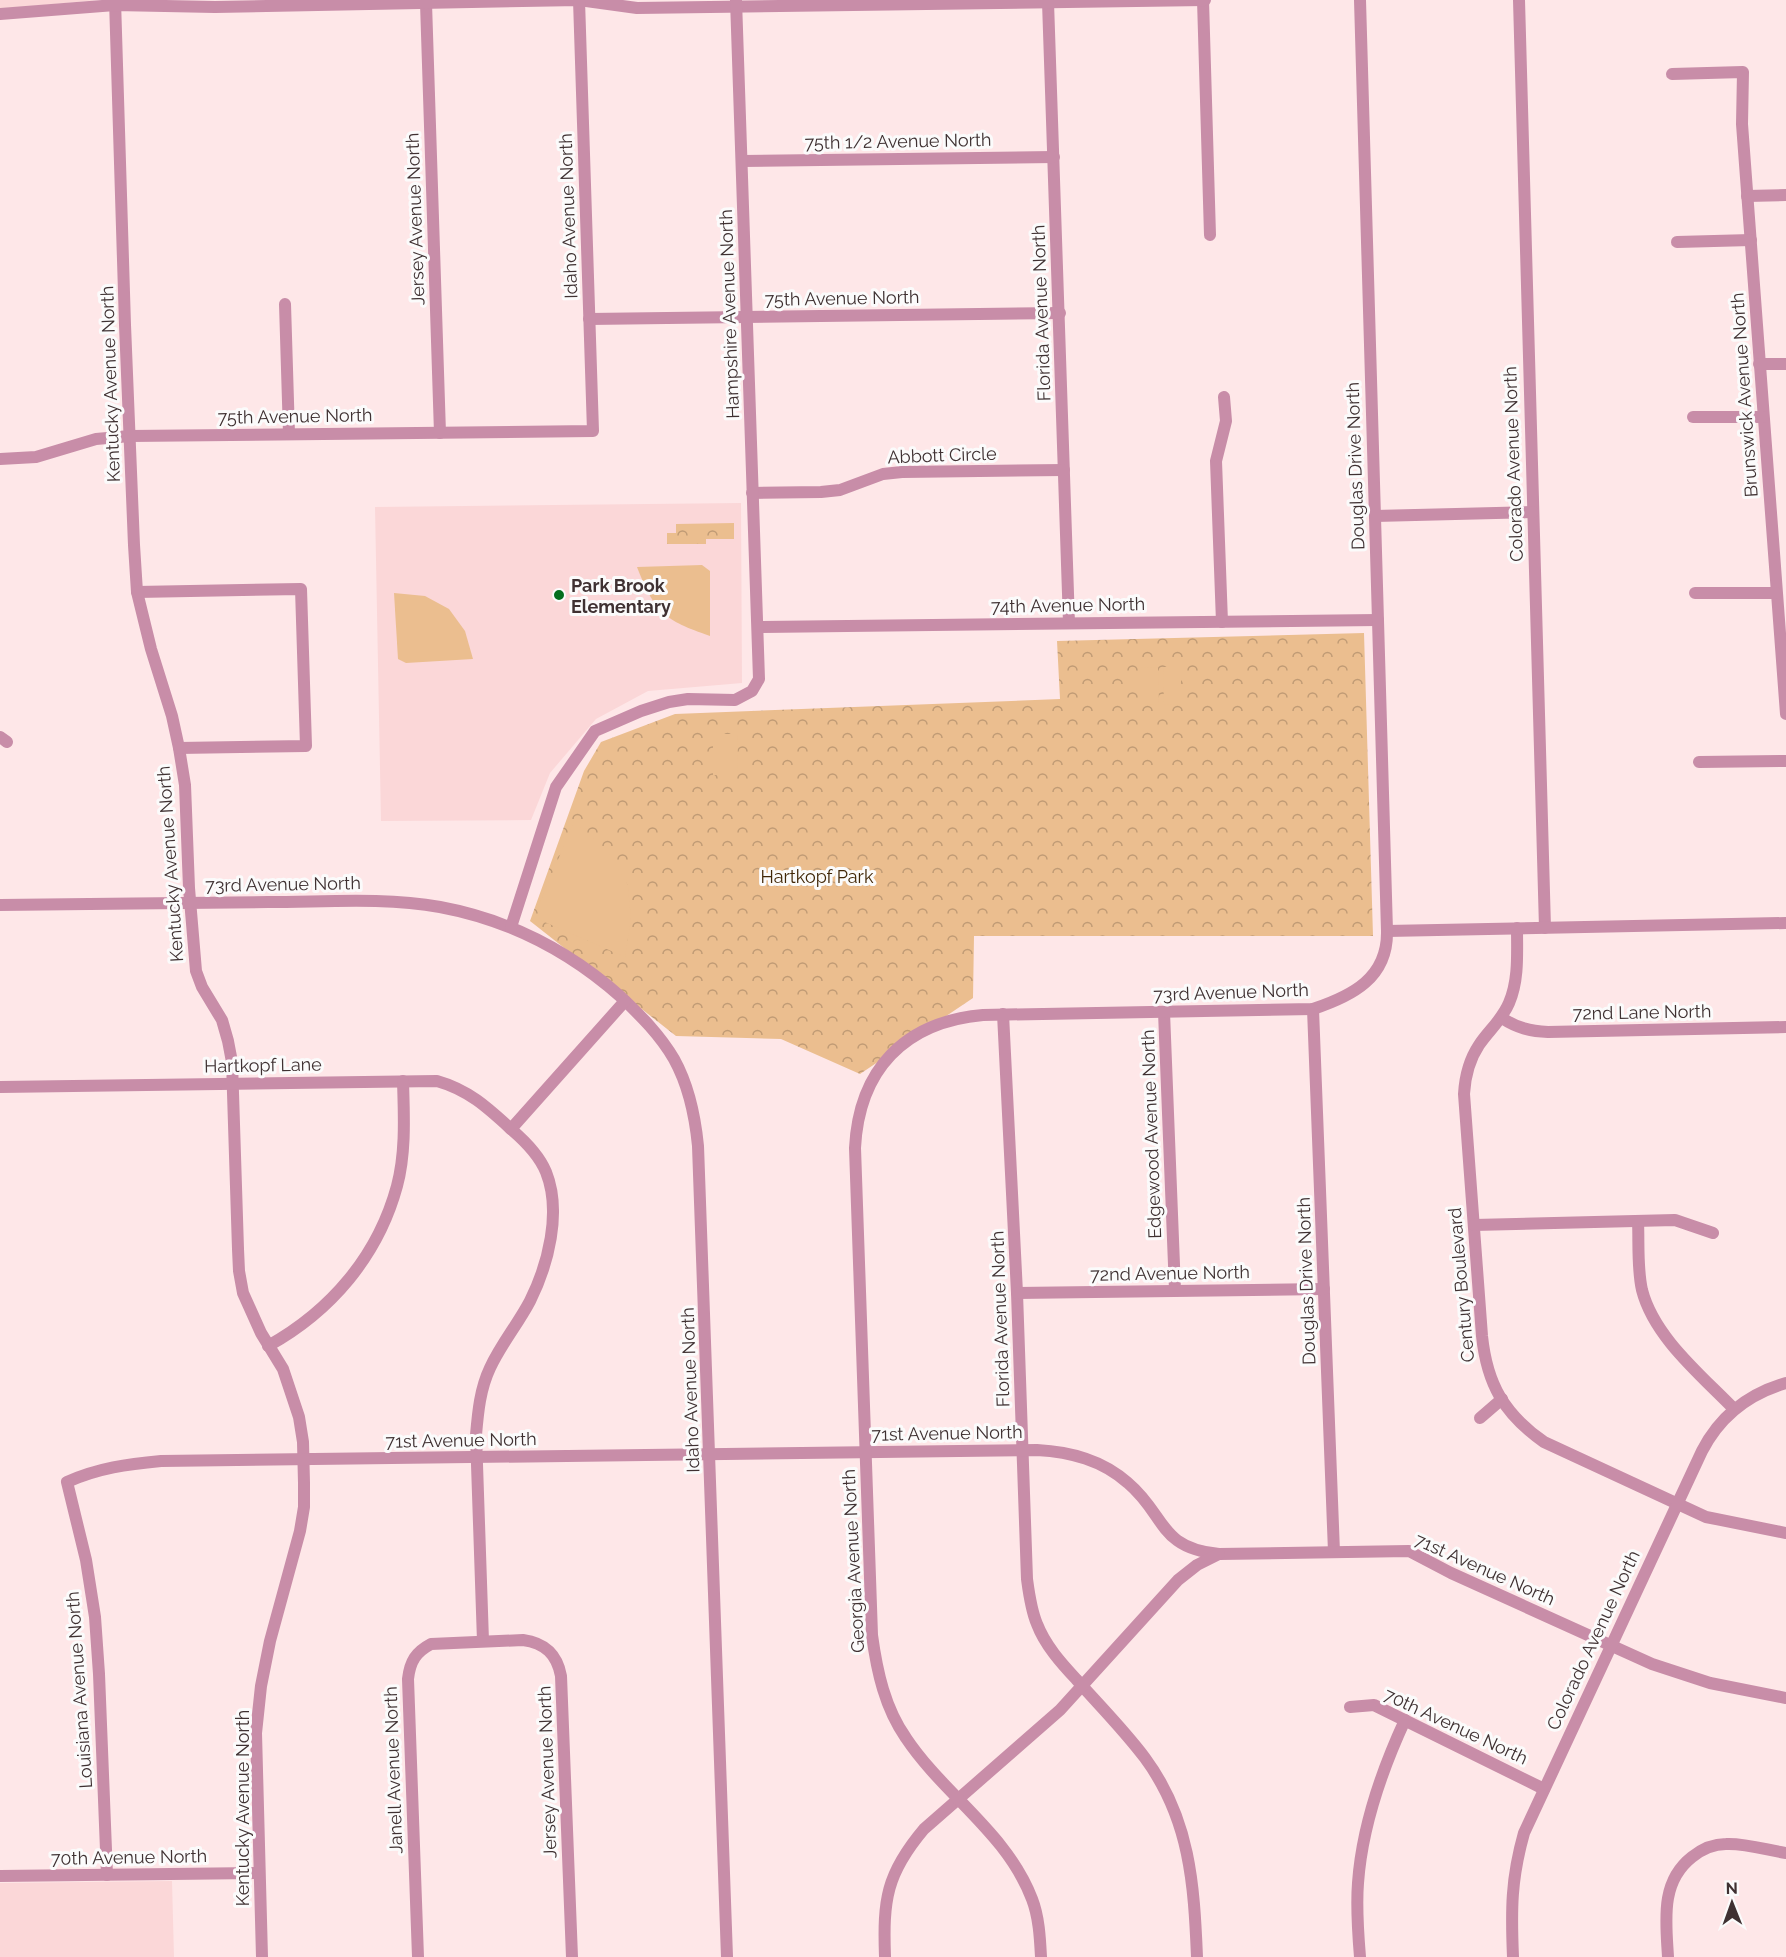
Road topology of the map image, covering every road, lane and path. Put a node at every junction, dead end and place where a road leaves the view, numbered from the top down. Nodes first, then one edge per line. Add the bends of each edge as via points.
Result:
1 (579, 0) edge
2 (1204, 0) edge
3 (1360, 0) edge
4 (1519, 0) edge
5 (115, 2) edge
6 (1048, 2) junction
7 (426, 3) junction
8 (736, 3) edge
9 (0, 14) edge
10 (1672, 74) dead end
11 (1054, 157) junction
12 (742, 161) junction
13 (1786, 195) edge
14 (1747, 196) junction
15 (1210, 235) dead end
16 (1751, 240) junction
17 (1677, 242) dead end
18 (285, 304) dead end
19 (1060, 313) junction
20 (747, 317) junction
21 (589, 319) junction
22 (1759, 364) junction
23 (1786, 364) edge
24 (1224, 397) dead end
25 (1693, 417) dead end
26 (1763, 417) junction
27 (592, 431) joint
28 (440, 433) junction
29 (289, 434) junction
30 (130, 436) junction
31 (0, 459) edge
32 (1064, 470) junction
33 (752, 492) junction
34 (1533, 512) junction
35 (1375, 516) junction
36 (137, 592) junction
37 (1695, 593) dead end
38 (1776, 593) junction
39 (1378, 620) junction
40 (1222, 622) junction
41 (1069, 623) junction
42 (758, 627) junction
43 (1785, 686) edge
44 (1786, 714) edge
45 (179, 748) junction
46 (1786, 761) edge
47 (1699, 762) dead end
48 (190, 903) junction
49 (0, 905) edge
50 (492, 920) joint
51 (1786, 923) edge
52 (511, 927) junction
53 (1517, 928) junction
54 (1545, 928) junction
55 (1387, 931) junction
56 (625, 1001) junction
57 (1313, 1009) junction
58 (1164, 1012) junction
59 (1004, 1014) junction
60 (1502, 1018) junction
61 (1786, 1027) edge
62 (403, 1081) junction
63 (232, 1083) junction
64 (0, 1087) edge
65 (511, 1129) junction
66 (855, 1148) joint
67 (1638, 1221) junction
68 (1473, 1225) junction
69 (1713, 1233) dead end
70 (1324, 1288) junction
71 (1175, 1290) junction
72 (1017, 1293) junction
73 (268, 1346) junction
74 (1786, 1383) edge
75 (1502, 1399) junction
76 (1734, 1409) junction
77 (1480, 1418) dead end
78 (1023, 1450) junction
79 (866, 1452) junction
80 (711, 1455) junction
81 (477, 1458) junction
82 (303, 1460) junction
83 (73, 1504) joint
84 (1677, 1505) junction
85 (1786, 1533) edge
86 (1334, 1552) junction
87 (1220, 1554) junction
88 (483, 1641) junction
89 (1611, 1646) junction
90 (1082, 1686) junction
91 (1786, 1698) edge
92 (1350, 1707) dead end
93 (1406, 1720) junction
94 (1544, 1788) junction
95 (957, 1800) junction
96 (1786, 1853) edge
97 (259, 1873) junction
98 (107, 1875) junction
99 (0, 1876) edge
100 (262, 1957) edge
101 (418, 1957) edge
102 (572, 1957) edge
103 (727, 1957) edge
104 (885, 1957) edge
105 (1041, 1957) edge
106 (1197, 1957) edge
107 (1360, 1957) edge
108 (1513, 1957) edge
109 (1668, 1957) edge

1 - 7 street
1 - 8 street via 637,8
1 - 21 street, Idaho Avenue North
2 - 6 street
2 - 15 street
3 - 35 street, Douglas Drive North
4 - 34 street, Colorado Avenue North
5 - 7 street via 215,7
5 - 9 street
5 - 30 street, Kentucky Avenue North
6 - 8 street
6 - 11 street, Florida Avenue North
7 - 28 street, Jersey Avenue North
8 - 12 street, Hampshire Avenue North
10 - 14 street, Brunswick Avenue North via 1743,72
11 - 12 street, 75th 1/2 Avenue North
11 - 19 street, Florida Avenue North
12 - 20 street, Hampshire Avenue North
13 - 14 street
14 - 16 street, Brunswick Avenue North
16 - 17 street
16 - 22 street, Brunswick Avenue North
18 - 29 street
19 - 20 street, 75th Avenue North
19 - 32 street, Florida Avenue North
20 - 21 street, 75th Avenue North
20 - 33 street, Hampshire Avenue North
21 - 27 street, Idaho Avenue North
22 - 23 street
22 - 26 street, Brunswick Avenue North
24 - 40 street via 1226,421 1216,461
25 - 26 street
26 - 38 street, Brunswick Avenue North
27 - 28 street, 75th Avenue North
28 - 29 street, 75th Avenue North
29 - 30 street, 75th Avenue North
30 - 31 street, 75th Avenue North via 96,440 36,457
30 - 36 street, Kentucky Avenue North
32 - 33 street, Abbott Circle via 902,472 883,474 840,490
32 - 41 street, Florida Avenue North
33 - 42 street, Hampshire Avenue North
34 - 35 street
34 - 54 street, Colorado Avenue North
35 - 39 street, Douglas Drive North
36 - 45 street, Kentucky Avenue North
36 - 45 street via 301,589 306,746
37 - 38 street
38 - 43 street, Brunswick Avenue North
39 - 40 street, 74th Avenue North
39 - 55 street, Douglas Drive North
40 - 41 street, 74th Avenue North
41 - 42 street, 74th Avenue North
42 - 52 street via 759,679 752,691 735,700 669,702 595,731 556,787
43 - 44 street, Brunswick Avenue North
45 - 48 street, Kentucky Avenue North via 186,796
46 - 47 street
48 - 49 street, 73rd Avenue North
48 - 50 street, 73rd Avenue North via 404,902
48 - 63 street, Kentucky Avenue North via 196,971 222,1020
50 - 52 street, Idaho Avenue North
51 - 54 street
52 - 56 street, Idaho Avenue North via 568,956
53 - 54 street
53 - 55 street
53 - 60 street, Century Boulevard via 1515,984
55 - 57 street, 73rd Avenue North via 1385,952 1367,981
56 - 65 street
56 - 80 street, Idaho Avenue North via 674,1059 695,1116
57 - 58 street, 73rd Avenue North
57 - 70 street, Douglas Drive North
58 - 59 street, 73rd Avenue North
58 - 71 street, Edgewood Avenue North
59 - 66 street, 73rd Avenue North via 938,1023 899,1047 871,1082 861,1103
59 - 72 street, Florida Avenue North
60 - 61 street, 72nd Lane North via 1522,1029 1548,1032
60 - 68 street, Century Boulevard via 1479,1045 1465,1077
62 - 63 street, Hartkopf Lane
62 - 65 street, Hartkopf Lane via 453,1085 474,1097
62 - 73 street via 405,1119 397,1185 372,1246 333,1299 308,1321
63 - 64 street, Hartkopf Lane
63 - 73 street, Kentucky Avenue North via 239,1271 247,1303
65 - 81 street via 537,1155 547,1173 553,1214 550,1243 531,1299 490,1367 482,1389
66 - 79 street, Georgia Avenue North
67 - 68 street
67 - 69 street via 1675,1220
67 - 76 street via 1642,1288 1657,1326
68 - 75 street, Century Boulevard via 1484,1355 1488,1373
70 - 71 street, 72nd Avenue North
70 - 86 street, Douglas Drive North
71 - 72 street, 72nd Avenue North
72 - 78 street, Florida Avenue North
73 - 82 street, Kentucky Avenue North via 283,1369 300,1417
74 - 76 street, Colorado Avenue North via 1752,1396
75 - 77 street
75 - 84 street, Century Boulevard via 1522,1425 1544,1442
76 - 84 street, Colorado Avenue North via 1707,1441
78 - 79 street, 71st Avenue North
78 - 87 street, 71st Avenue North via 1062,1452 1108,1468 1145,1500 1170,1535 1202,1552
78 - 90 street, Florida Avenue North via 1031,1602 1047,1644
79 - 80 street, 71st Avenue North
79 - 95 street, Georgia Avenue North via 872,1635 880,1680 906,1738
80 - 81 street, 71st Avenue North
80 - 103 street, Idaho Avenue North
81 - 82 street, 71st Avenue North
81 - 88 street
82 - 83 street, 71st Avenue North via 161,1461 107,1467 67,1482
82 - 97 street, Kentucky Avenue North via 300,1531 261,1686 256,1733
83 - 98 street, Louisiana Avenue North via 94,1617
84 - 85 street, Century Boulevard via 1706,1517
84 - 89 street, Colorado Avenue North
86 - 87 street, 71st Avenue North
86 - 89 street, 71st Avenue North via 1409,1551
87 - 90 street via 1178,1580
88 - 101 street, Janell Avenue North via 431,1644 421,1649 410,1667
88 - 102 street, Jersey Avenue North via 534,1641 553,1654 559,1665
89 - 91 street, 71st Avenue North via 1681,1675
89 - 94 street, Colorado Avenue North
90 - 95 street
90 - 106 street via 1146,1759 1175,1813 1191,1871
92 - 93 street, 70th Avenue North via 1374,1705
93 - 94 street, 70th Avenue North
93 - 107 street via 1382,1772 1363,1845 1358,1883
94 - 108 street, Colorado Avenue North via 1516,1861 1512,1889
95 - 104 street via 924,1829 899,1863 885,1904
95 - 105 street via 998,1842 1024,1880 1038,1923
96 - 109 street via 1727,1843 1698,1852 1677,1871 1671,1884 1666,1911
97 - 98 street, 70th Avenue North
97 - 100 street, Kentucky Avenue North
98 - 99 street, 70th Avenue North

